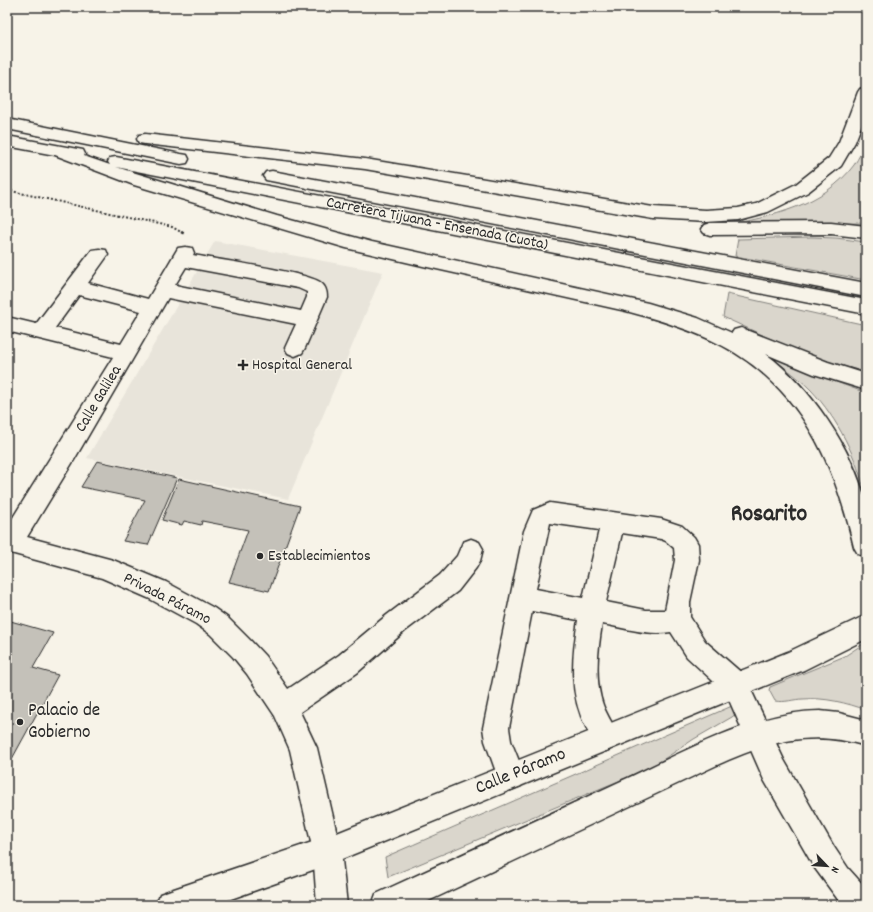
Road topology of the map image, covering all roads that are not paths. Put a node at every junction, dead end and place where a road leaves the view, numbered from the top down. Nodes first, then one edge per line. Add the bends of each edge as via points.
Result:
1 (866, 92) edge
2 (7, 124) edge
3 (74, 136) junction
4 (7, 141) edge
5 (61, 152) junction
6 (282, 155) junction
7 (290, 227) junction
8 (866, 232) edge
9 (99, 255) dead end
10 (75, 287) junction
11 (866, 290) edge
12 (159, 298) junction
13 (866, 308) edge
14 (308, 319) junction
15 (7, 324) edge
16 (40, 332) junction
17 (295, 348) dead end
18 (126, 353) junction
19 (866, 382) edge
20 (613, 522) junction
21 (9, 543) edge
22 (866, 547) edge
23 (472, 550) dead end
24 (523, 598) junction
25 (593, 611) junction
26 (677, 619) junction
27 (866, 627) edge
28 (735, 684) junction
29 (284, 707) junction
30 (866, 733) edge
31 (758, 734) junction
32 (606, 738) junction
33 (511, 776) junction
34 (327, 851) junction
35 (171, 905) edge
36 (332, 905) edge
37 (387, 905) edge
38 (861, 905) edge

1 - 6 main road via 847,142 835,162 802,188 762,208 738,214 706,216 653,213 380,166
2 - 3 main road, Carretera Tijuana - Ensenada (Cuota)
3 - 6 main road via 146,139
3 - 11 main road, Carretera Tijuana - Ensenada (Cuota) via 185,160
4 - 5 main road, Carretera Tijuana - Ensenada (Cuota)
5 - 7 main road via 128,178
5 - 13 main road, Carretera Tijuana - Ensenada (Cuota)
6 - 8 main road via 674,227 831,228
7 - 19 main road via 348,234 650,301 703,319 779,352
7 - 22 main road via 668,315 703,327 740,347 766,364 790,386 824,432 839,460 859,514
9 - 10 main road
10 - 12 main road
10 - 16 main road
12 - 14 main road
12 - 14 main road, Calle Galilea via 183,256 308,284 317,291
12 - 18 main road, Calle Galilea
14 - 17 main road
15 - 16 main road
16 - 18 main road
18 - 21 main road, Calle Galilea
20 - 24 main road via 550,513 541,517 536,530
20 - 25 main road
20 - 26 main road via 674,533 686,544 687,560
21 - 29 main road, Privada Páramo via 105,568 158,590 205,616 224,631 251,659
23 - 29 main road via 468,561 449,583 348,664
24 - 25 main road
24 - 33 main road via 496,728
25 - 26 main road via 646,621 662,622
25 - 32 main road via 585,663 588,700
26 - 28 main road via 696,649
27 - 28 main road, Calle Páramo via 795,661
28 - 31 main road
28 - 32 main road, Calle Páramo
29 - 34 main road, Privada Páramo via 303,748
30 - 31 main road via 822,724 792,726
31 - 37 main road
31 - 38 main road via 774,770 824,857
32 - 33 main road, Calle Páramo
33 - 34 main road, Calle Páramo
34 - 35 main road, Calle Páramo
34 - 36 main road, Privada Páramo

